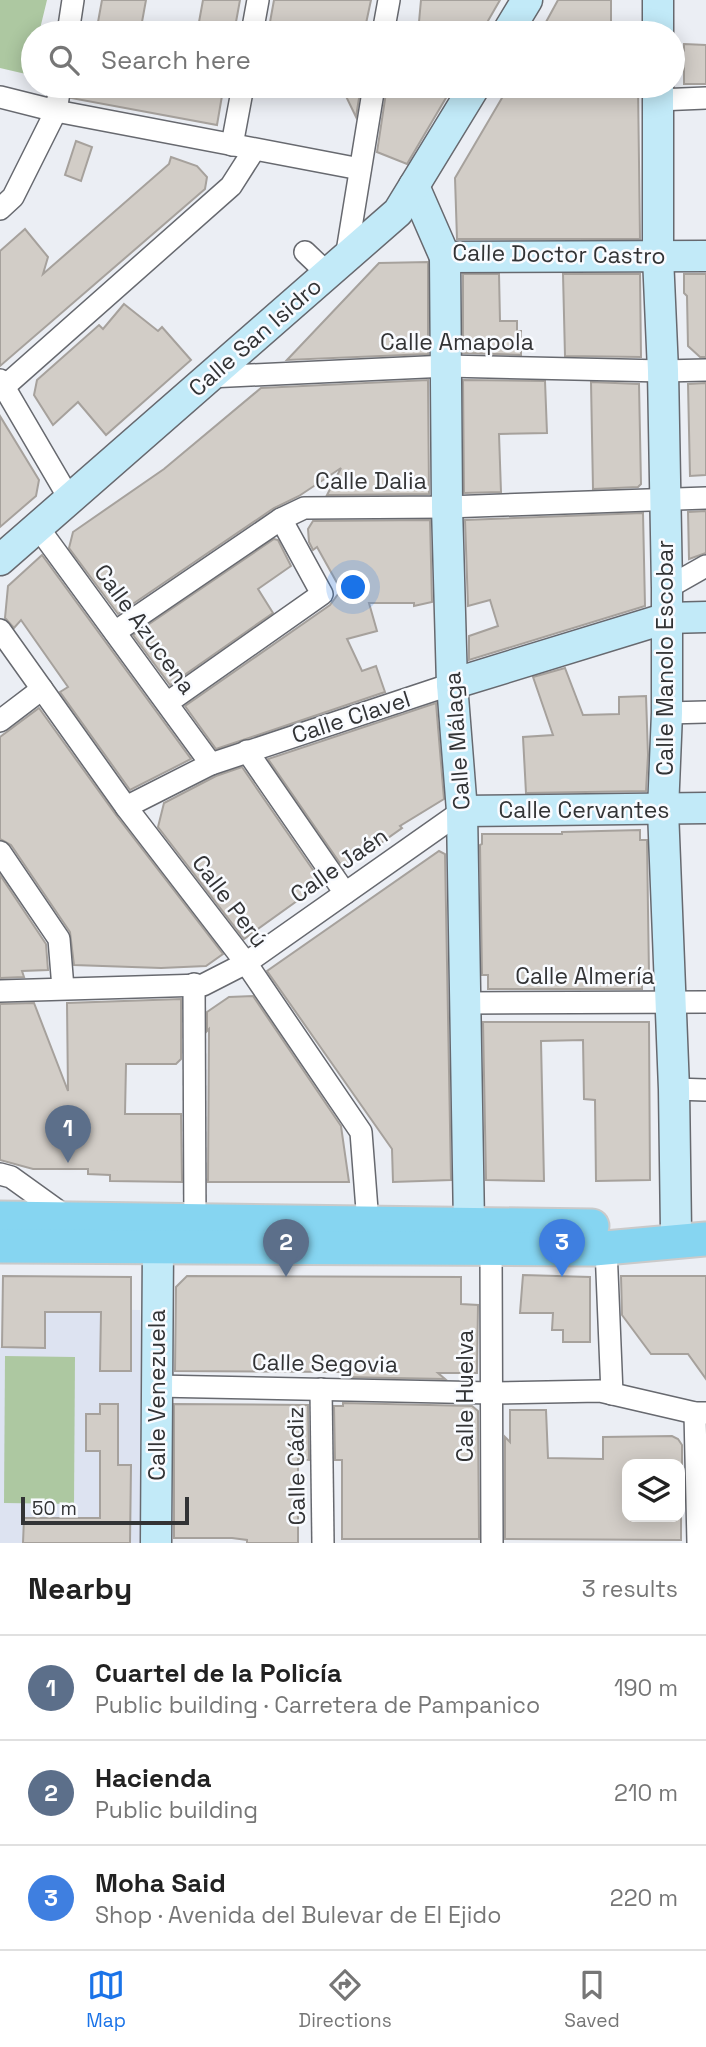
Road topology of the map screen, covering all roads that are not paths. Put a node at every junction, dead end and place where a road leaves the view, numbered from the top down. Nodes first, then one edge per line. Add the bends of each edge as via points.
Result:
1 (73, 0) edge
2 (258, 0) edge
3 (389, 0) edge
4 (527, 0) edge
5 (658, 0) edge
6 (70, 21) edge
7 (254, 21) edge
8 (385, 21) edge
9 (514, 21) edge
10 (658, 21) edge
11 (685, 96) edge
12 (0, 97) edge
13 (58, 98) edge
14 (241, 98) edge
15 (372, 98) edge
16 (468, 98) edge
17 (658, 98) edge
18 (706, 98) edge
19 (55, 111) junction
20 (232, 145) junction
21 (254, 150) junction
22 (360, 169) junction
23 (414, 186) junction
24 (0, 209) edge
25 (305, 252) dead end
26 (706, 256) edge
27 (445, 257) junction
28 (658, 257) junction
29 (337, 266) junction
30 (447, 366) junction
31 (706, 370) edge
32 (663, 371) junction
33 (209, 377) junction
34 (2, 383) edge
35 (69, 498) junction
36 (706, 499) edge
37 (666, 501) junction
38 (447, 507) junction
39 (281, 519) junction
40 (37, 526) junction
41 (0, 560) edge
42 (706, 566) edge
43 (667, 588) junction
44 (706, 617) edge
45 (667, 618) junction
46 (0, 630) edge
47 (115, 632) junction
48 (452, 684) junction
49 (42, 689) junction
50 (167, 703) junction
51 (706, 712) edge
52 (667, 713) junction
53 (0, 720) edge
54 (247, 751) junction
55 (211, 764) junction
56 (126, 807) junction
57 (706, 808) edge
58 (663, 810) junction
59 (462, 811) junction
60 (0, 852) edge
61 (345, 893) junction
62 (246, 963) junction
63 (194, 984) junction
64 (62, 988) junction
65 (0, 991) edge
66 (669, 1002) junction
67 (706, 1002) edge
68 (464, 1003) junction
69 (674, 1089) junction
70 (706, 1090) edge
71 (0, 1174) edge
72 (0, 1218) edge
73 (70, 1219) junction
74 (368, 1223) junction
75 (468, 1224) junction
76 (195, 1233) junction
77 (696, 1235) edge
78 (0, 1246) edge
79 (158, 1246) junction
80 (606, 1248) junction
81 (491, 1249) junction
82 (560, 1249) junction
83 (156, 1386) junction
84 (321, 1389) junction
85 (492, 1393) junction
86 (612, 1394) junction
87 (700, 1413) edge
88 (156, 1543) edge
89 (323, 1543) edge
90 (492, 1543) edge
91 (698, 1543) edge

1 - 6 street
2 - 7 street
3 - 8 street
4 - 9 street
5 - 10 street
11 - 18 street
12 - 19 street
13 - 19 street
14 - 20 street
15 - 22 street
16 - 23 street, Calle San Isidro
17 - 28 street, Calle Manolo Escobar
19 - 20 street
19 - 24 street via 13,197
20 - 21 street
21 - 22 street
21 - 34 street via 232,187
22 - 29 street
23 - 27 street, Calle Doctor Castro
23 - 29 street, Calle San Isidro via 398,212
25 - 29 street
26 - 28 street, Calle Doctor Castro
27 - 28 street, Calle Doctor Castro
27 - 30 street, Calle Málaga
28 - 32 street, Calle Manolo Escobar
29 - 33 street, Calle San Isidro
30 - 32 street, Calle Amapola
30 - 33 street, Calle Amapola
30 - 38 street, Calle Málaga
31 - 32 street, Calle Amapola
32 - 37 street, Calle Manolo Escobar
33 - 35 street, Calle San Isidro
34 - 35 street
35 - 40 street, Calle San Isidro
36 - 37 street, Calle Dalia
37 - 38 street, Calle Dalia
37 - 43 street, Calle Manolo Escobar
38 - 39 street, Calle Dalia via 304,508
38 - 48 street, Calle Málaga
39 - 47 street, Calle Dalia
39 - 50 street via 322,594
40 - 41 street, Calle San Isidro
40 - 47 street, Calle Azucena
42 - 43 street
43 - 45 street, Calle Manolo Escobar
44 - 45 street, Calle Clavel
45 - 48 street, Calle Clavel
45 - 52 street, Calle Manolo Escobar
46 - 49 street, Calle Perú
47 - 50 street, Calle Azucena
48 - 54 street, Calle Clavel
48 - 59 street, Calle Málaga
49 - 53 street
49 - 56 street, Calle Perú
50 - 55 street, Calle Azucena
51 - 52 street
52 - 58 street, Calle Manolo Escobar
54 - 55 street, Calle Clavel
54 - 61 street
55 - 56 street, Calle Clavel
56 - 62 street, Calle Perú
57 - 58 street, Calle Cervantes
58 - 59 street, Calle Cervantes
58 - 66 street, Calle Manolo Escobar
59 - 61 street, Calle Jaén
59 - 68 street, Calle Málaga
60 - 64 street via 59,939
61 - 62 street, Calle Jaén
62 - 63 street, Calle Jaén via 203,985
62 - 74 street, Calle Perú via 361,1132
63 - 64 street, Calle Jaén
63 - 76 street
64 - 65 street, Calle Jaén
66 - 67 street, Calle Almería
66 - 68 street, Calle Almería
66 - 69 street, Calle Manolo Escobar
68 - 75 street, Calle Málaga
69 - 70 street
69 - 77 street, Calle Manolo Escobar
71 - 73 street
72 - 73 main road
73 - 76 main road
74 - 75 main road
74 - 76 main road
75 - 77 main road via 619,1227
76 - 79 main road
76 - 81 main road
77 - 80 main road
77 - 82 street via 618,1237
78 - 79 main road
79 - 83 street, Calle Venezuela
80 - 82 main road
80 - 86 street
81 - 82 main road
81 - 85 street, Calle Huelva
83 - 84 street, Calle Segovia
83 - 88 street, Calle Venezuela
84 - 85 street, Calle Segovia
84 - 89 street, Calle Cádiz
85 - 86 street, Calle Segovia
85 - 90 street, Calle Huelva
86 - 87 street, Calle Segovia
87 - 91 street

